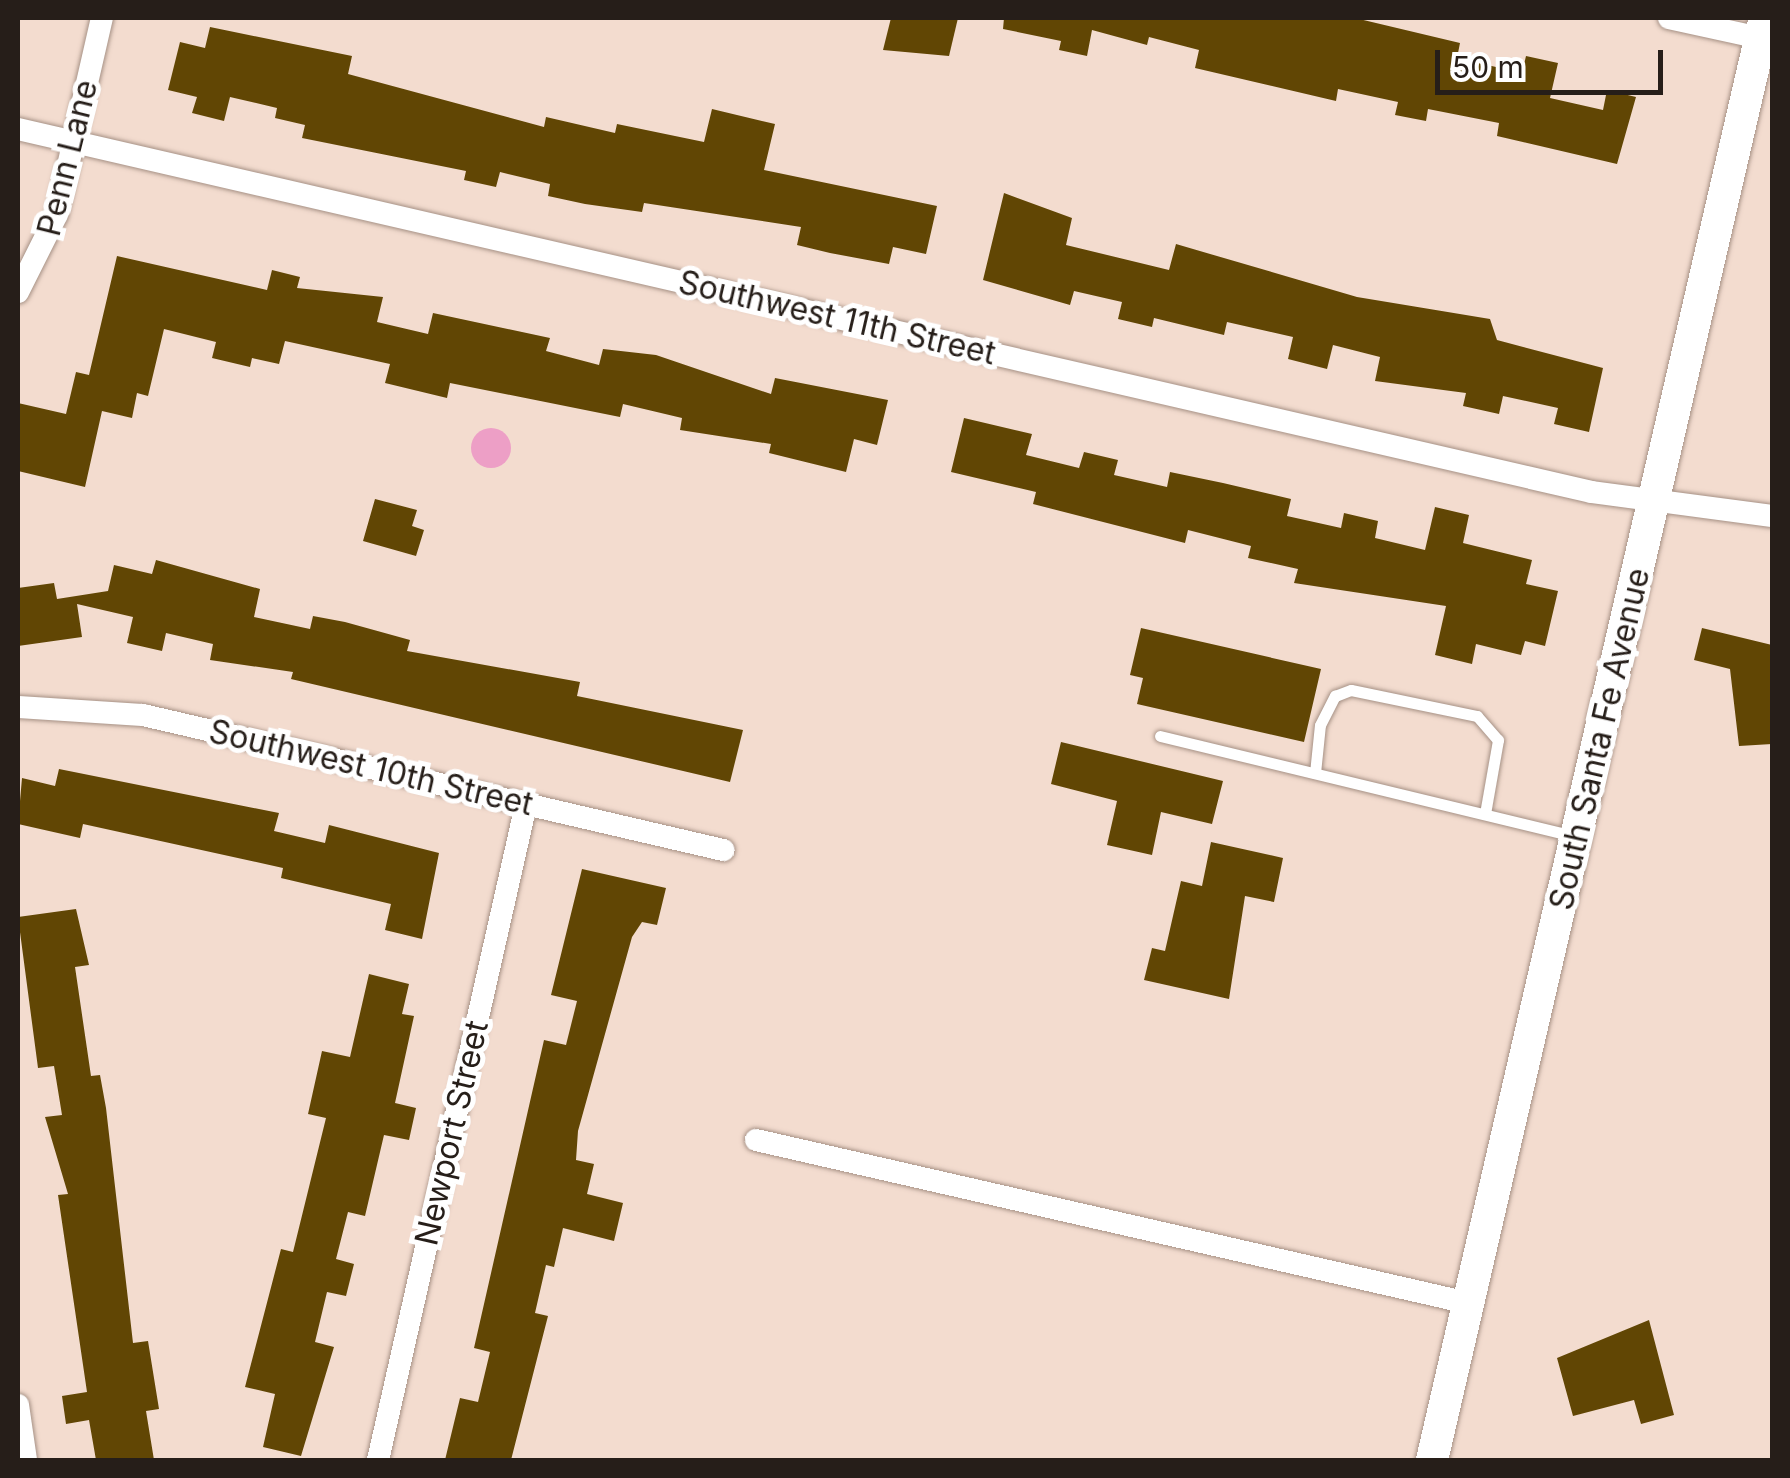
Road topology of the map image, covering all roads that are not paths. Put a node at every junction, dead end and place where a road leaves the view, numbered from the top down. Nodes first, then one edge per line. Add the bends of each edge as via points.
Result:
1 (102, 18) edge
2 (1669, 18) edge
3 (1763, 28) edge
4 (18, 129) edge
5 (74, 142) junction
6 (18, 292) edge
7 (1657, 498) junction
8 (1772, 516) edge
9 (18, 707) edge
10 (1160, 736) dead end
11 (1315, 773) junction
12 (526, 805) junction
13 (1485, 814) junction
14 (1578, 837) junction
15 (723, 850) dead end
16 (756, 1140) dead end
17 (1468, 1303) junction
18 (18, 1405) edge
19 (26, 1460) edge
20 (378, 1460) edge
21 (1432, 1460) edge

1 - 5 street, Penn Lane
2 - 3 street
3 - 7 main road, South Santa Fe Avenue
4 - 5 street, Southwest 11th Street
5 - 6 street, Penn Lane via 44,254
5 - 7 street, Southwest 11th Street via 1584,490
7 - 8 street, Southwest 11th Street
7 - 14 main road, South Santa Fe Avenue
9 - 12 street, Southwest 10th Street via 142,715
10 - 11 lane
11 - 13 lane
11 - 13 lane via 1320,725 1335,696 1351,690 1477,716 1499,754
12 - 15 street, Southwest 10th Street
12 - 20 street, Newport Street
13 - 14 lane
14 - 17 main road, South Santa Fe Avenue
16 - 17 street
17 - 21 main road, South Santa Fe Avenue
18 - 19 street

